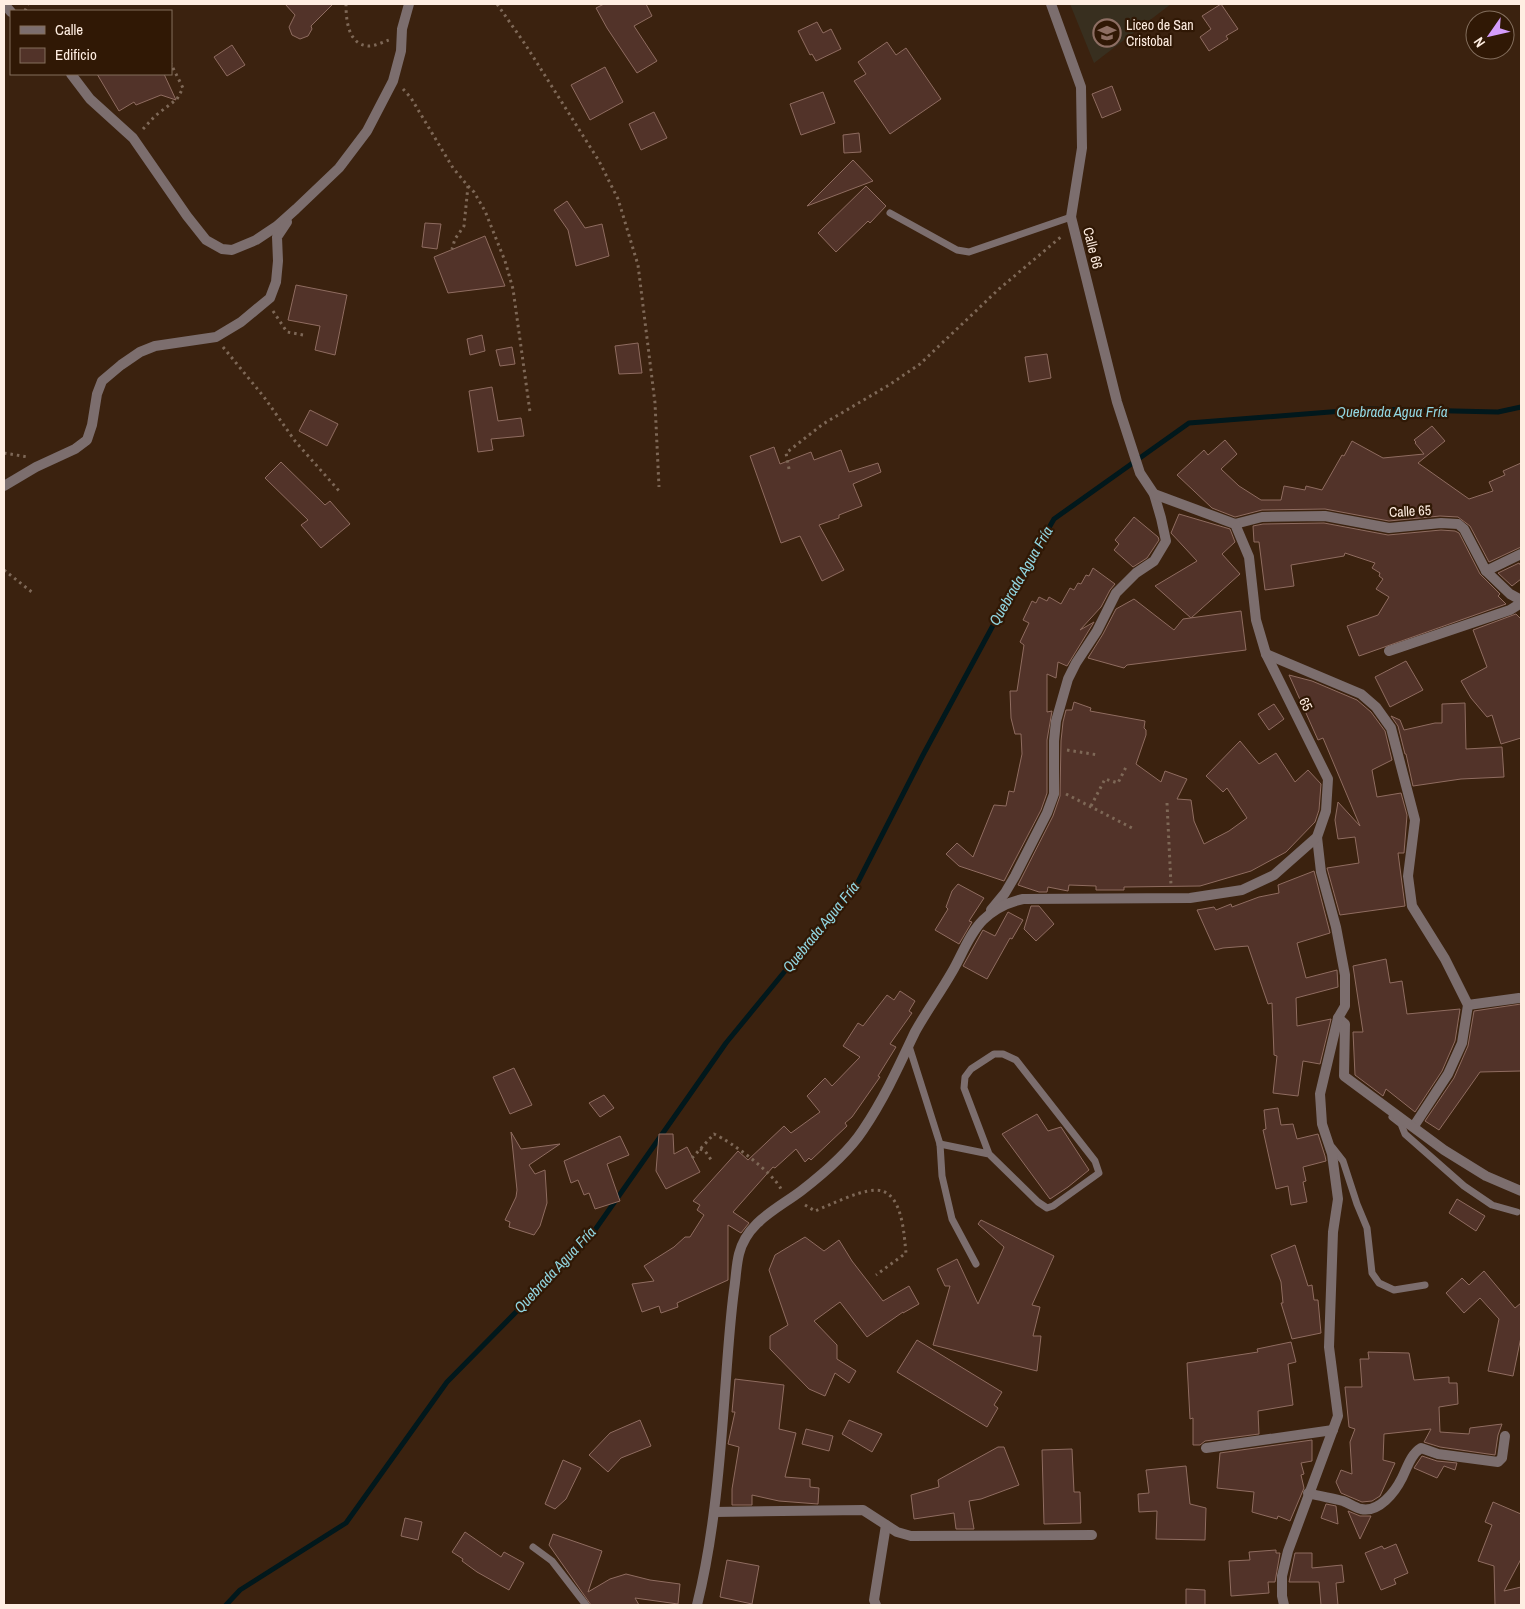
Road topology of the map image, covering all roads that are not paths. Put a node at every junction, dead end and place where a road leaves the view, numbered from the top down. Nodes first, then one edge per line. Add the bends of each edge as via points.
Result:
1 (409, 4) edge
2 (1052, 4) edge
3 (72, 75) edge
4 (296, 209) junction
5 (890, 213) dead end
6 (1072, 221) junction
7 (4, 486) edge
8 (1154, 494) junction
9 (1235, 524) junction
10 (1521, 554) edge
11 (1486, 571) junction
12 (1521, 601) edge
13 (1389, 651) dead end
14 (1266, 654) junction
15 (1317, 837) junction
16 (984, 920) junction
17 (1519, 998) dead end
18 (1468, 1005) junction
19 (1338, 1018) junction
20 (909, 1046) junction
21 (1344, 1076) junction
22 (1414, 1126) junction
23 (1327, 1141) junction
24 (940, 1144) junction
25 (989, 1154) junction
26 (1521, 1191) edge
27 (1517, 1212) dead end
28 (976, 1264) dead end
29 (1425, 1285) dead end
30 (1333, 1430) junction
31 (1505, 1436) dead end
32 (1206, 1448) dead end
33 (1308, 1493) junction
34 (714, 1512) junction
35 (886, 1525) junction
36 (1092, 1535) dead end
37 (533, 1547) dead end
38 (586, 1605) edge
39 (697, 1605) edge
40 (876, 1605) edge
41 (1284, 1605) edge

1 - 4 street via 394,78 367,131 339,168
2 - 6 street, Calle 66 via 1081,87 1082,148
3 - 4 street via 90,99 133,138 206,240 222,249 232,250 256,240
4 - 7 street via 277,237 276,282 268,300 216,337 155,346 116,368 102,381 87,440
5 - 6 lane via 957,250 969,252
6 - 8 street, Calle 66 via 1117,402 1140,473
8 - 9 street
8 - 16 street, Calle 66 via 1166,541 1154,561 1136,573 1116,594 1076,663 1058,708 1054,794 1015,876
9 - 11 street, Calle 65 via 1262,517 1325,516 1389,528 1458,524 1464,528
9 - 14 street, 65 via 1249,557 1256,620
10 - 11 street
11 - 12 street, Calle 65
12 - 13 street via 1510,610
14 - 15 street, 65 via 1328,779 1326,811
14 - 18 street via 1361,694 1376,707 1391,728 1415,820 1408,876 1412,906 1445,959
15 - 16 street, 65 via 1274,875 1242,890 1190,898 1023,899 1002,906
15 - 19 street via 1321,872 1345,975 1345,1006
16 - 20 street, Calle 66 via 966,944
17 - 18 street
18 - 22 street via 1462,1043 1448,1074
19 - 21 street via 1345,1024
19 - 23 street via 1320,1094
20 - 24 lane
20 - 34 street, Calle 66 via 890,1086 862,1132 841,1156 763,1218 744,1240 726,1364
21 - 22 street
21 - 27 lane via 1401,1124 1405,1134 1464,1186 1492,1205
22 - 26 street via 1444,1150 1486,1176
23 - 29 lane via 1343,1161 1368,1228 1372,1273 1379,1283 1394,1290
23 - 30 street via 1338,1199 1329,1310 1329,1347 1338,1416
24 - 25 lane
24 - 28 lane via 942,1176 952,1219
25 - 25 lane via 1047,1208 1099,1173 1095,1161 1016,1060 1003,1054 994,1054 971,1069 964,1088
30 - 32 street
30 - 33 street
31 - 33 street via 1502,1458 1498,1462 1438,1454 1421,1448 1415,1452 1389,1495 1380,1505 1370,1509
33 - 41 street via 1282,1576
34 - 35 street via 862,1510
34 - 39 street, Calle 66
35 - 36 street via 912,1536
35 - 40 street via 874,1600
37 - 38 lane via 552,1561

